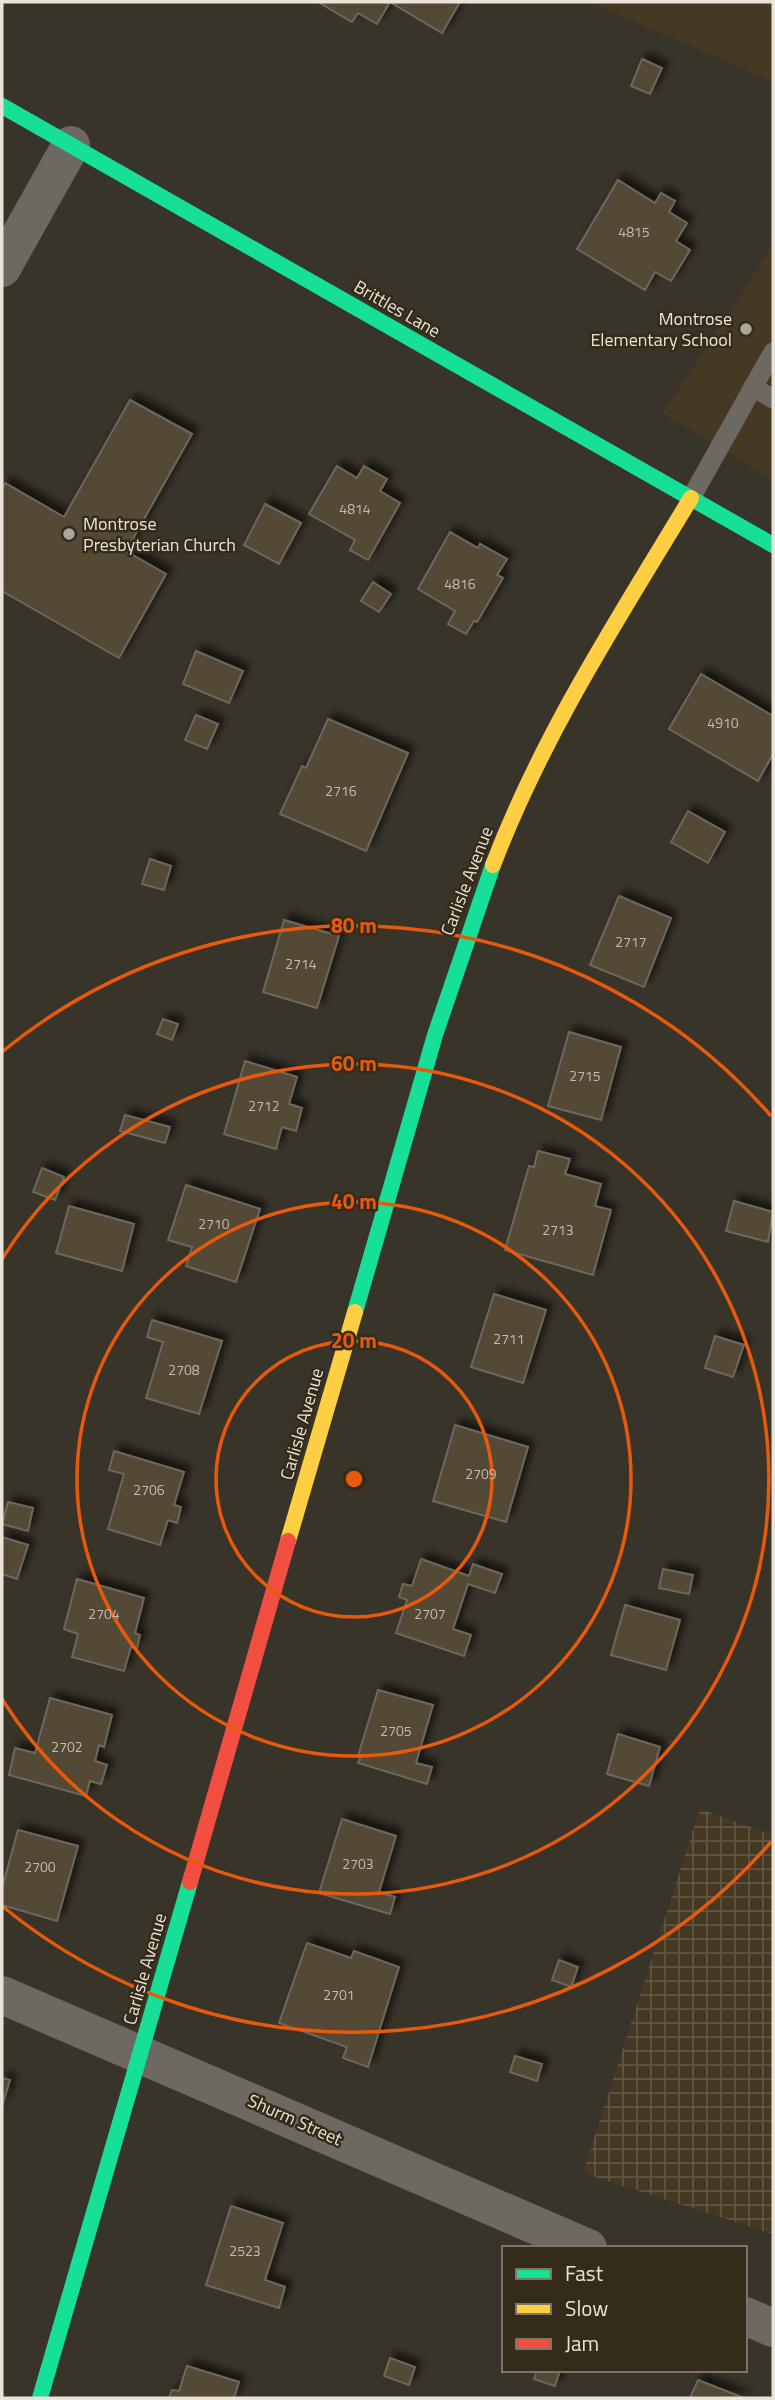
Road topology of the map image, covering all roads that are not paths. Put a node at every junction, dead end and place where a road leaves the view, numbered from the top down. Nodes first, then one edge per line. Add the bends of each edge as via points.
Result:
1 (2, 107) edge
2 (71, 145) junction
3 (2, 268) edge
4 (773, 352) edge
5 (753, 387) junction
6 (773, 399) edge
7 (691, 498) junction
8 (773, 545) edge
9 (2, 1995) edge
10 (140, 2055) junction
11 (583, 2246) edge
12 (747, 2317) edge
13 (773, 2329) edge
14 (40, 2398) edge

1 - 2 street, Brittles Lane
2 - 3 street
2 - 7 street, Brittles Lane
4 - 5 lane
5 - 6 lane
5 - 7 lane
7 - 8 street, Brittles Lane
7 - 10 street, Carlisle Avenue via 547,743 502,840 467,933
9 - 10 street, Shurm Street
10 - 11 street, Shurm Street
10 - 14 street, Carlisle Avenue
12 - 13 street

